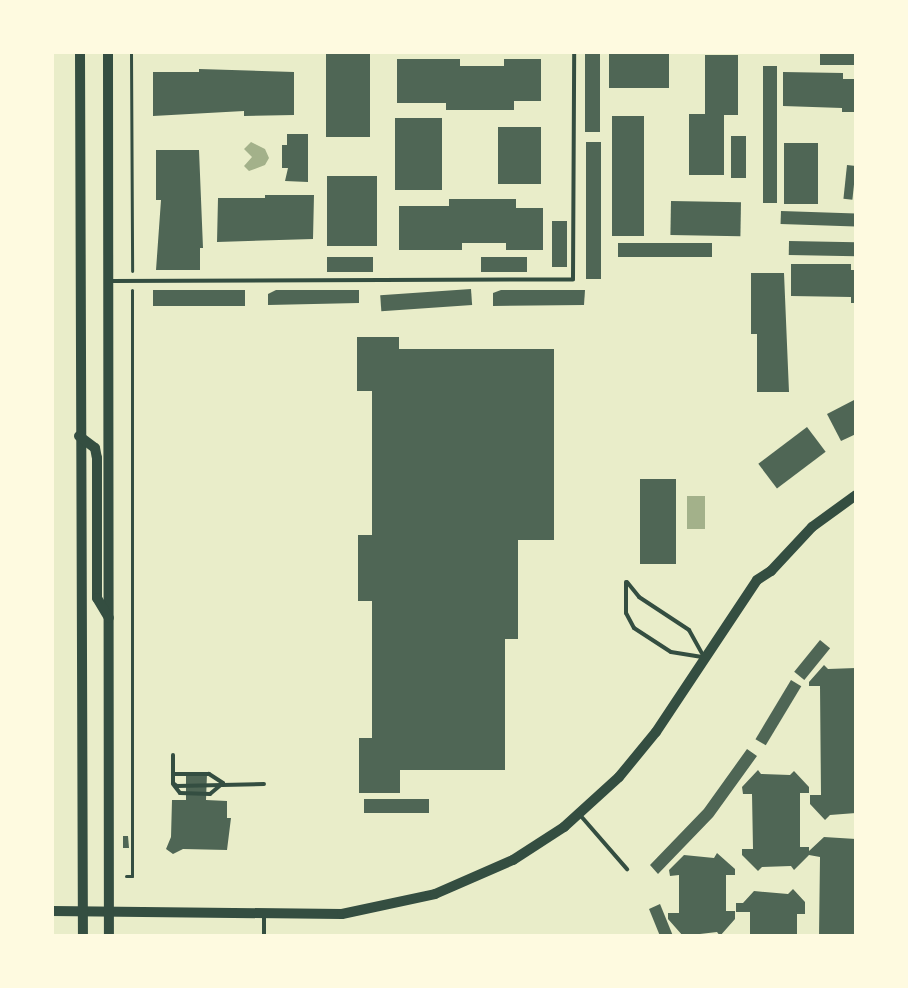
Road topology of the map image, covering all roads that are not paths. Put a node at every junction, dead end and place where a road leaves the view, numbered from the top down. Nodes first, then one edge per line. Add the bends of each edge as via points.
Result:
1 (80, 52) edge
2 (108, 52) edge
3 (574, 52) edge
4 (109, 281) junction
5 (79, 436) junction
6 (855, 495) edge
7 (109, 619) junction
8 (704, 657) junction
9 (173, 754) dead end
10 (173, 774) junction
11 (173, 783) junction
12 (223, 783) junction
13 (264, 784) dead end
14 (579, 814) junction
15 (627, 869) dead end
16 (52, 911) edge
17 (82, 911) junction
18 (109, 911) junction
19 (264, 915) junction
20 (83, 936) edge
21 (109, 936) edge
22 (264, 936) edge

1 - 5 main road
2 - 4 main road
3 - 4 lane via 573,279
4 - 7 main road
5 - 7 main road via 95,448 97,458 97,598
5 - 17 main road
6 - 8 main road via 812,527 771,571 757,580
7 - 18 main road
8 - 8 lane via 689,630 639,597 626,582 626,613 634,628 671,652
8 - 14 main road via 639,755
9 - 10 lane
10 - 11 lane
10 - 12 lane via 209,774
11 - 12 lane
11 - 12 lane via 180,793 210,794
12 - 13 lane
14 - 15 lane
14 - 19 main road via 513,860 435,894 342,914
16 - 17 main road
17 - 18 main road
17 - 20 main road
18 - 19 main road
18 - 21 main road
19 - 22 lane

